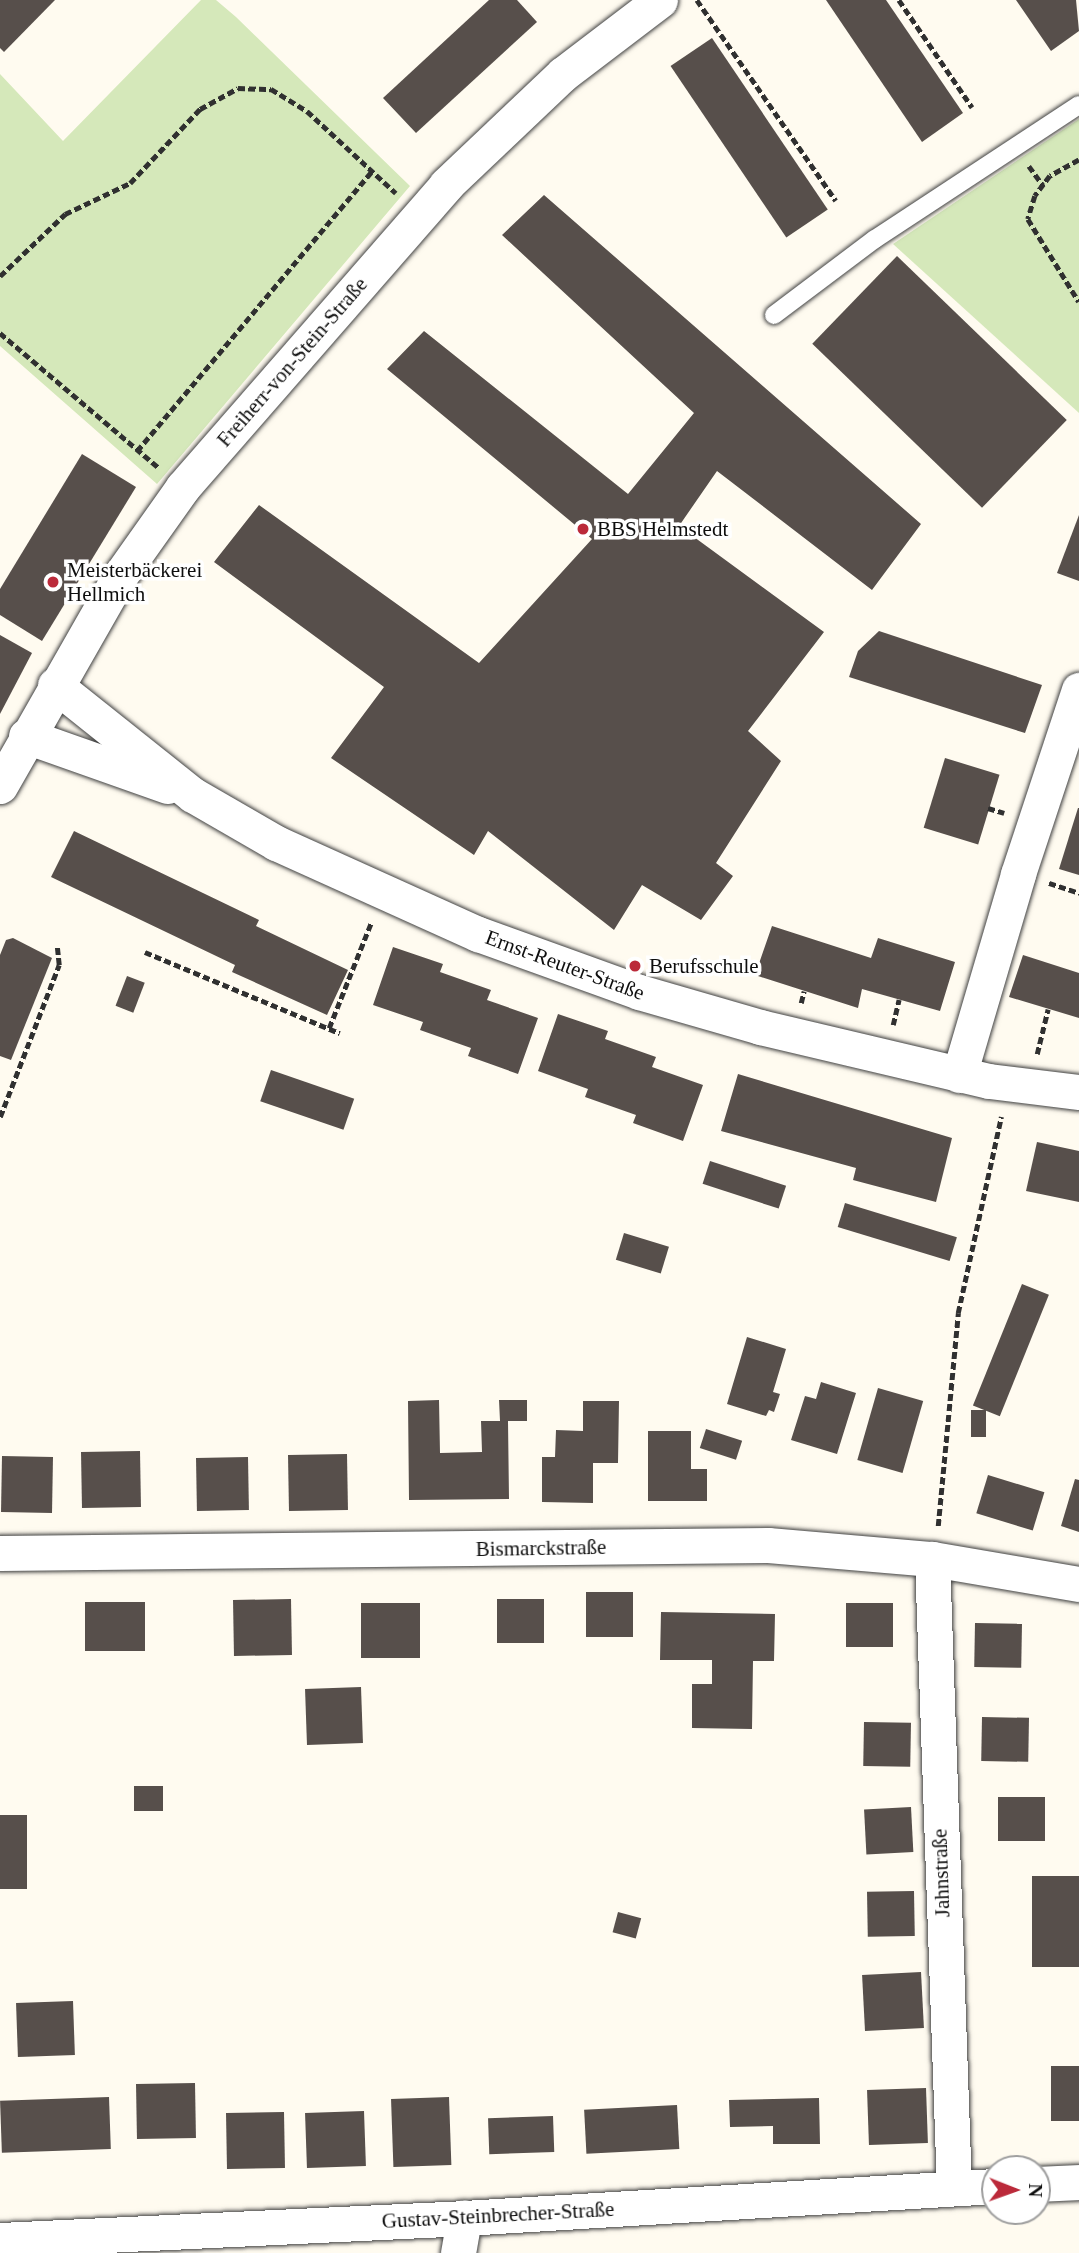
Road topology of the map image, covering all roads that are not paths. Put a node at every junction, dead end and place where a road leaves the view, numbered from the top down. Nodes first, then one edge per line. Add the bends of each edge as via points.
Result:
1 (660, 0) edge
2 (1079, 105) edge
3 (774, 316) dead end
4 (55, 685) junction
5 (1079, 690) edge
6 (26, 736) junction
7 (0, 786) edge
8 (193, 795) junction
9 (959, 1075) junction
10 (1079, 1092) edge
11 (0, 1553) edge
12 (932, 1559) junction
13 (1079, 1584) edge
14 (1079, 2182) edge
15 (1051, 2183) edge
16 (981, 2187) edge
17 (954, 2188) junction
18 (464, 2218) junction
19 (0, 2240) edge
20 (458, 2253) edge

1 - 4 street, Freiherr-von-Stein-Straße via 563,74 420,214 183,487 120,576
2 - 3 lane via 876,239
4 - 6 street, Freiherr-von-Stein-Straße
4 - 8 street, Ernst-Reuter-Straße
5 - 9 street
6 - 7 street, Freiherr-von-Stein-Straße
6 - 8 street, Ernst-Reuter-Straße
8 - 9 street, Ernst-Reuter-Straße via 276,844 478,934 639,992 885,1060
9 - 10 street, Ernst-Reuter-Straße
11 - 12 street, Bismarckstraße via 768,1545
12 - 13 street, Bismarckstraße
12 - 17 street, Jahnstraße
14 - 15 street
16 - 17 street, Gustav-Steinbrecher-Straße
17 - 18 street, Gustav-Steinbrecher-Straße
18 - 19 street, Gustav-Steinbrecher-Straße
18 - 20 street

